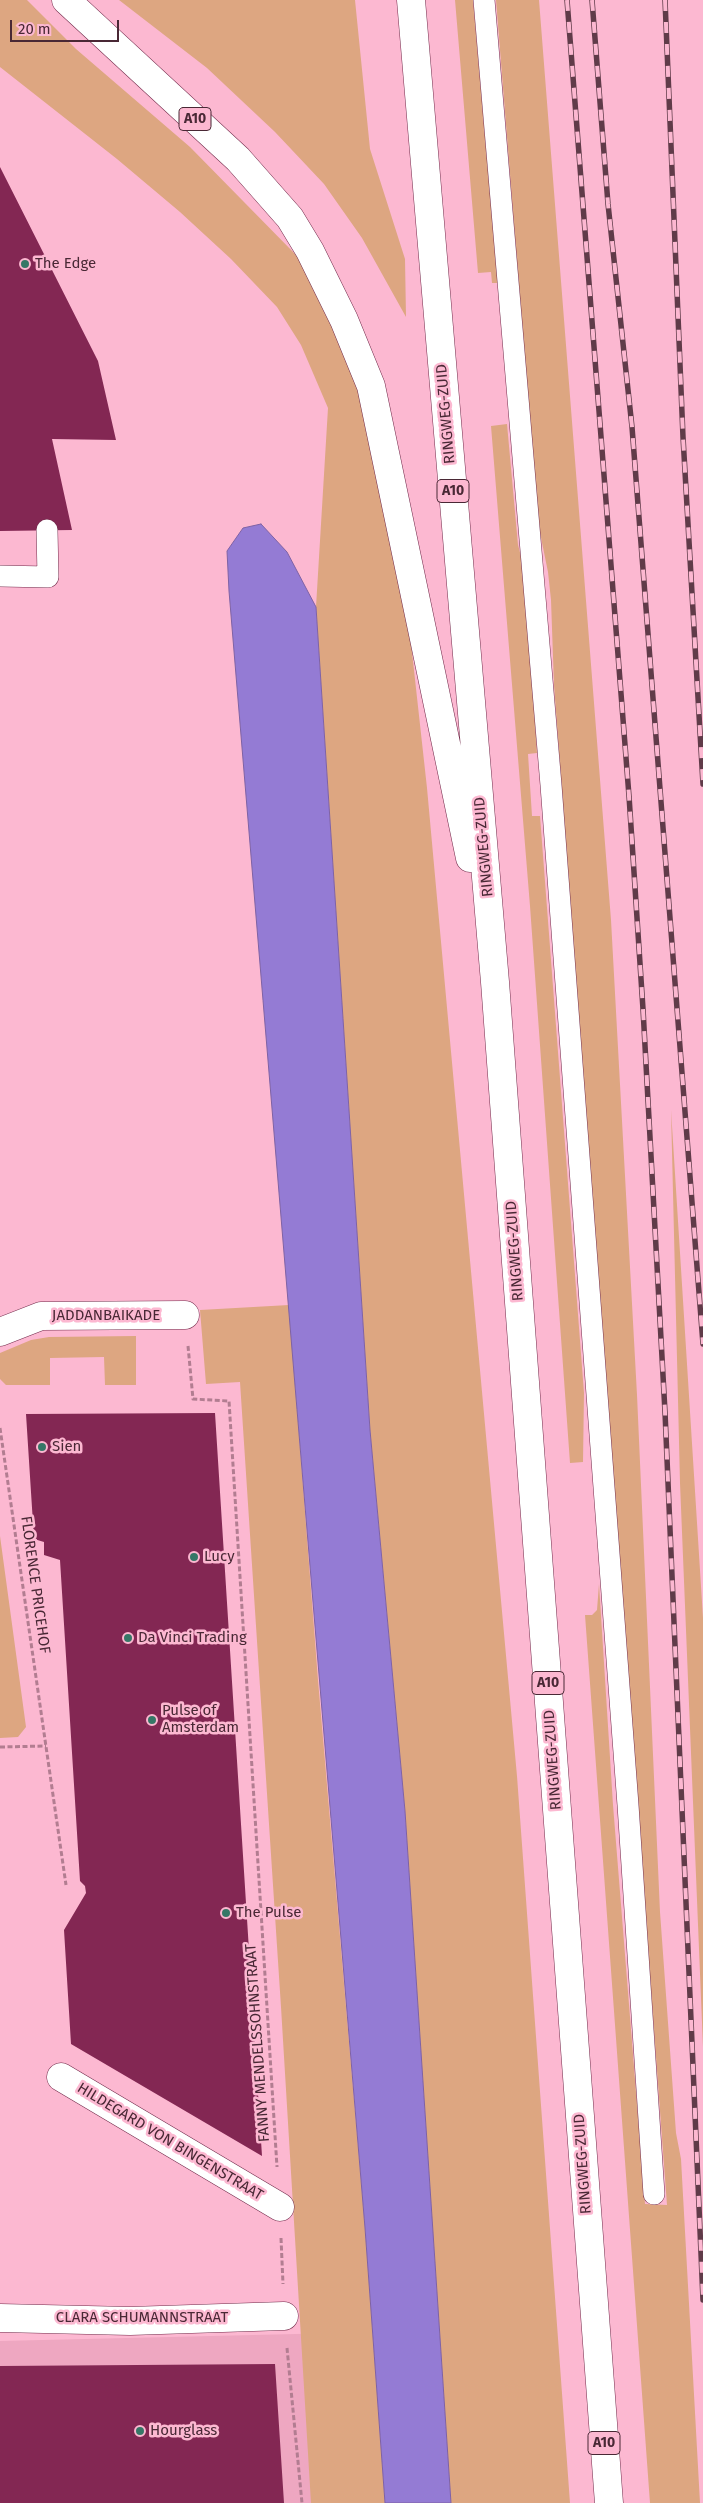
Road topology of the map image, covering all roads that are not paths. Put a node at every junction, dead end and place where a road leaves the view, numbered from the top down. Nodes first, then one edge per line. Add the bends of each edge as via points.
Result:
1 (66, 0) edge
2 (411, 0) edge
3 (484, 0) edge
4 (47, 530) dead end
5 (0, 576) edge
6 (495, 982) junction
7 (185, 1316) road end
8 (0, 1332) edge
9 (61, 2077) dead end
10 (654, 2194) dead end
11 (280, 2207) road end
12 (284, 2316) road end
13 (0, 2318) edge
14 (609, 2503) edge

1 - 6 main road, A10 via 258,181 290,218 344,320 373,395
2 - 6 main road, RINGWEG-ZUID / A10
3 - 10 lane via 554,823
4 - 5 lane via 48,577
6 - 14 main road, RINGWEG-ZUID / A10
7 - 8 main road, JADDANBAIKADE via 41,1316
9 - 11 main road, HILDEGARD VON BINGENSTRAAT
12 - 13 main road, CLARA SCHUMANNSTRAAT via 130,2321

